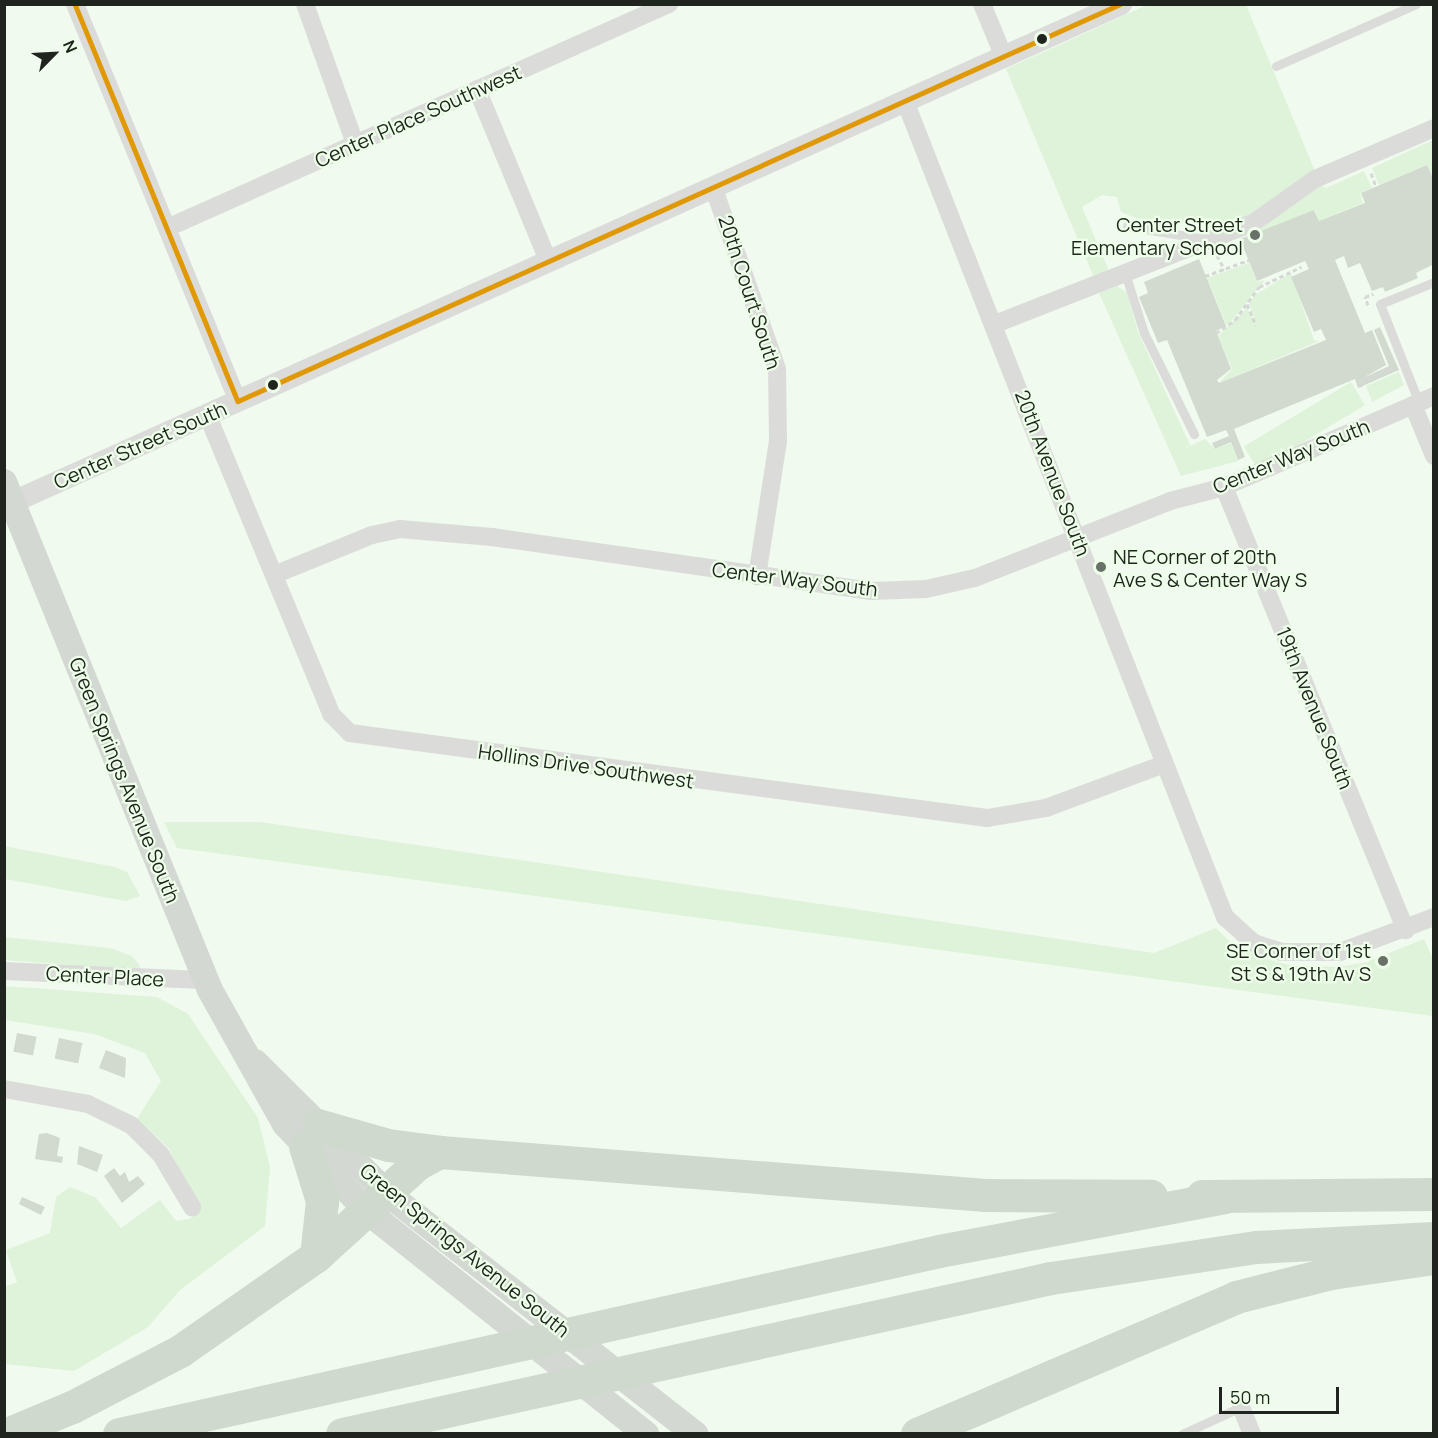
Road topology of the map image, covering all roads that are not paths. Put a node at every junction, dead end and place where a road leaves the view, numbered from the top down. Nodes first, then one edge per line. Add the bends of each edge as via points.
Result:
1 (75, 4) edge
2 (305, 4) edge
3 (669, 4) edge
4 (982, 4) edge
5 (1121, 4) edge
6 (1416, 4) edge
7 (630, 12) edge
8 (1004, 57) junction
9 (1276, 66) dead end
10 (477, 89) junction
11 (905, 101) junction
12 (1434, 128) edge
13 (354, 144) junction
14 (714, 189) junction
15 (1128, 226) dead end
16 (167, 228) junction
17 (1210, 239) junction
18 (549, 263) junction
19 (1125, 273) junction
20 (1434, 282) edge
21 (995, 324) junction
22 (238, 401) junction
23 (1422, 401) edge
24 (207, 414) junction
25 (1194, 434) dead end
26 (1434, 456) edge
27 (1224, 487) junction
28 (9, 492) edge
29 (1078, 537) junction
30 (274, 575) junction
31 (757, 576) junction
32 (1164, 764) junction
33 (1434, 917) edge
34 (1406, 930) junction
35 (4, 971) edge
36 (206, 980) junction
37 (4, 1089) edge
38 (311, 1135) junction
39 (440, 1152) junction
40 (1434, 1194) edge
41 (1225, 1197) junction
42 (378, 1203) junction
43 (192, 1207) dead end
44 (1434, 1238) edge
45 (316, 1256) junction
46 (1434, 1258) edge
47 (1241, 1407) joint
48 (7, 1434) edge
49 (119, 1434) edge
50 (342, 1434) edge
51 (646, 1434) edge
52 (695, 1434) edge
53 (917, 1434) edge
54 (1182, 1434) edge
55 (1252, 1434) edge

1 - 16 street
2 - 13 street
3 - 7 street, Center Place Southwest
4 - 8 street
5 - 8 street, Center Street South
6 - 9 lane
7 - 10 street, Center Place Southwest
8 - 11 street, Center Street South
10 - 13 street, Center Place Southwest
10 - 18 street
11 - 14 street, Center Street South
11 - 21 street, 20th Avenue South
12 - 17 street via 1315,179 1253,223
13 - 16 street, Center Place Southwest
14 - 18 street, Center Street South
14 - 31 street, 20th Court South via 777,369 778,441
15 - 17 lane
16 - 22 street
17 - 19 street
18 - 22 street, Center Street South
19 - 21 street
19 - 25 lane via 1144,333
20 - 23 lane via 1380,304
21 - 29 street, 20th Avenue South
22 - 24 street, Center Street South
23 - 26 street
23 - 27 street, Center Way South
24 - 28 street, Center Street South
24 - 30 street, Hollins Drive Southwest
27 - 29 street, Center Way South via 1170,501
27 - 34 street, 19th Avenue South
28 - 36 main road, Green Springs Avenue South
29 - 31 street, Center Way South via 975,578 926,589 871,591
29 - 32 street, 20th Avenue South
30 - 31 street, Center Way South via 372,535 400,529 492,537
30 - 32 street, Hollins Drive Southwest via 331,714 350,733 987,818 1046,808
32 - 34 street, 20th Avenue South via 1225,917 1254,943 1281,952 1340,952
33 - 34 street, 20th Avenue South
35 - 36 street, Center Place
36 - 38 main road, Green Springs Avenue South via 260,1085
37 - 43 street via 88,1104 131,1125 161,1155
38 - 39 highway
38 - 42 main road, Green Springs Avenue South
38 - 45 highway via 322,1201
39 - 41 highway via 986,1195
39 - 42 highway via 417,1164
40 - 41 highway
41 - 49 highway via 939,1251
42 - 45 highway
42 - 51 main road, Green Springs Avenue South via 447,1276
42 - 52 main road, Green Springs Avenue South via 474,1262
44 - 50 highway via 1256,1247 1051,1278
45 - 48 highway via 180,1351 72,1407
46 - 53 highway via 1331,1273 1236,1298
47 - 54 lane
47 - 55 street

